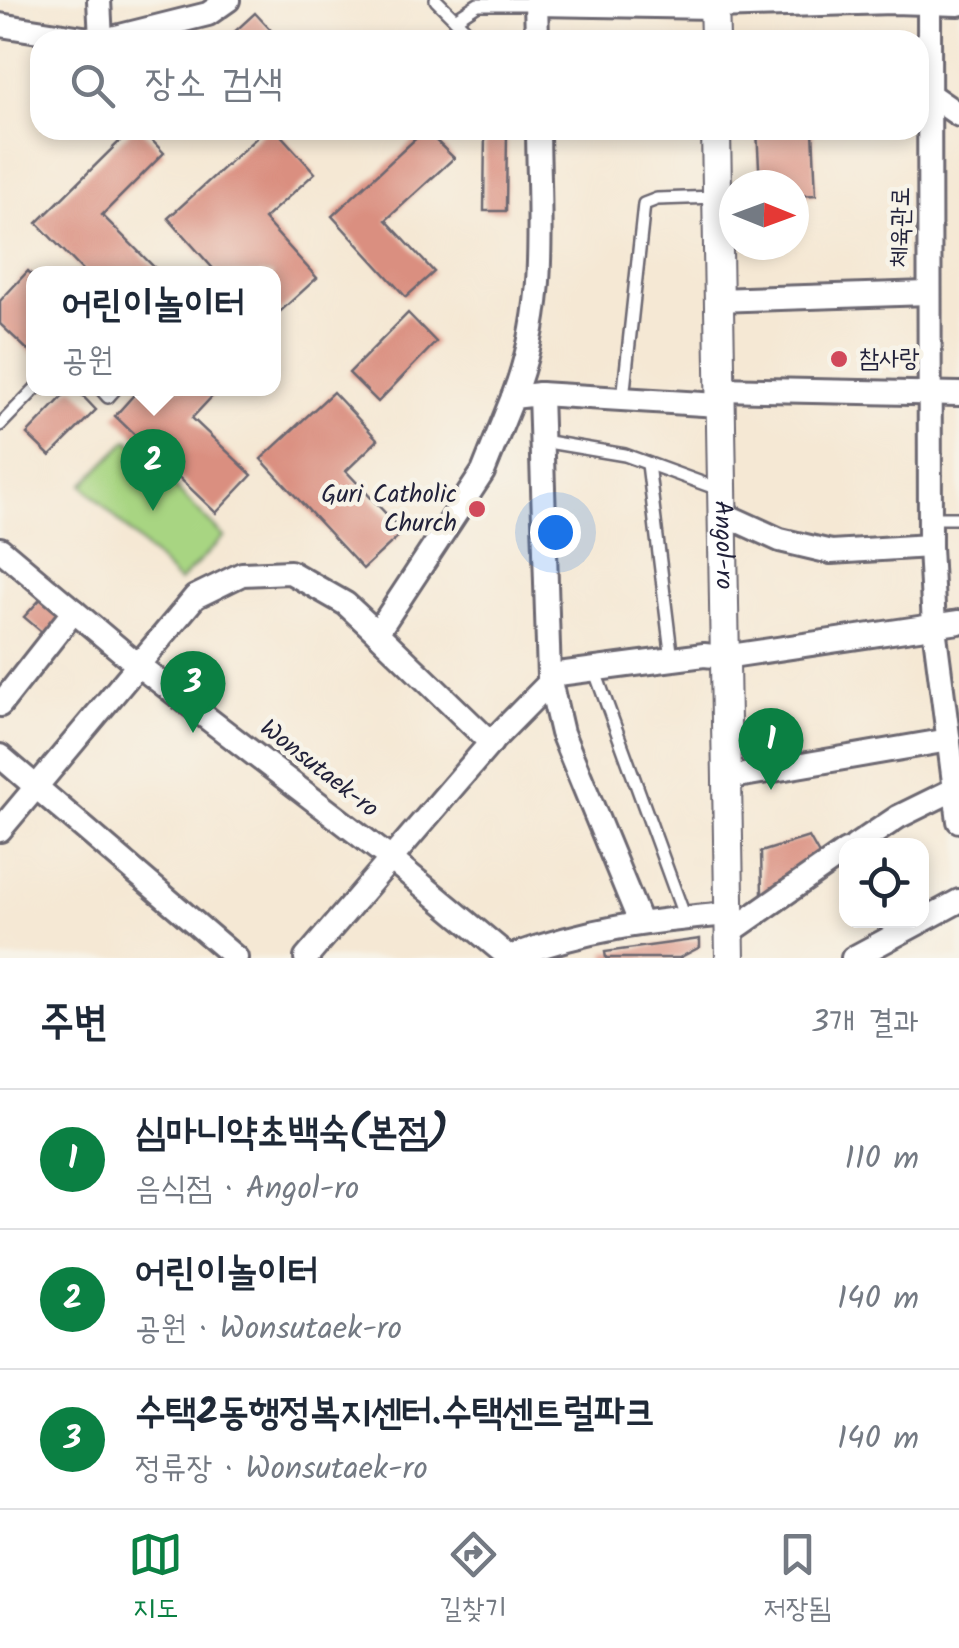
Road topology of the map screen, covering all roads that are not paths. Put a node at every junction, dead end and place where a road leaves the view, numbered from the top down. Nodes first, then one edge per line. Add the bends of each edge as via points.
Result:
1 (100, 0) edge
2 (228, 0) edge
3 (436, 0) edge
4 (929, 1) edge
5 (536, 2) edge
6 (714, 3) edge
7 (798, 3) edge
8 (959, 4) edge
9 (455, 19) junction
10 (0, 25) edge
11 (33, 30) edge
12 (100, 30) edge
13 (142, 30) edge
14 (466, 30) edge
15 (537, 30) edge
16 (714, 30) edge
17 (930, 95) junction
18 (959, 115) edge
19 (538, 140) edge
20 (716, 140) edge
21 (716, 197) junction
22 (928, 293) junction
23 (718, 300) junction
24 (540, 394) junction
25 (929, 394) junction
26 (959, 394) edge
27 (28, 396) edge
28 (513, 397) junction
29 (719, 397) junction
30 (623, 399) junction
31 (0, 425) edge
32 (542, 441) junction
33 (648, 464) junction
34 (721, 502) junction
35 (930, 518) junction
36 (959, 518) edge
37 (930, 546) junction
38 (0, 549) edge
39 (74, 611) junction
40 (959, 622) edge
41 (934, 627) junction
42 (377, 633) junction
43 (724, 656) junction
44 (672, 660) junction
45 (138, 665) junction
46 (594, 669) junction
47 (550, 682) junction
48 (0, 705) edge
49 (948, 740) junction
50 (491, 742) junction
51 (0, 756) edge
52 (726, 778) junction
53 (35, 788) junction
54 (956, 788) edge
55 (959, 822) edge
56 (0, 830) edge
57 (867, 838) edge
58 (839, 856) edge
59 (392, 860) junction
60 (959, 902) edge
61 (685, 918) junction
62 (640, 922) junction
63 (730, 935) edge
64 (857, 957) edge
65 (236, 958) edge
66 (306, 958) edge
67 (510, 958) edge

1 - 12 street
2 - 13 street via 208,14
3 - 9 lane
4 - 7 street
4 - 8 street
4 - 17 street, 체육관로
5 - 6 street
5 - 9 lane via 478,4
5 - 15 street
6 - 7 street
6 - 16 street
9 - 14 lane
10 - 11 street
17 - 18 street
17 - 22 street, 체육관로
19 - 28 street via 539,298
20 - 21 street, Angol-ro
21 - 23 street, Angol-ro
21 - 30 lane via 644,204
22 - 23 street
22 - 25 street, 체육관로
23 - 29 street, Angol-ro
24 - 28 street
24 - 30 street
24 - 32 street
25 - 26 street
25 - 29 street
25 - 35 street, 체육관로
27 - 31 lane
28 - 42 street via 483,472
29 - 30 street
29 - 34 street, Angol-ro
32 - 33 lane
32 - 47 street
33 - 34 lane
33 - 44 lane
34 - 37 street via 780,540 831,552
34 - 43 street, Angol-ro
35 - 36 lane
35 - 37 street, 체육관로
37 - 41 street, 체육관로
38 - 39 street, Wonsutaek-ro
39 - 45 street, Wonsutaek-ro
39 - 48 street
40 - 41 street
41 - 43 street
41 - 49 street, 체육관로
42 - 45 street via 346,604 290,572 242,574 196,596
42 - 50 street
43 - 44 street
43 - 52 street, Angol-ro
44 - 46 street
45 - 53 street
45 - 59 street, Wonsutaek-ro
46 - 47 street via 558,674
46 - 61 lane
47 - 50 street
47 - 62 street via 562,733
49 - 52 street
49 - 54 street, 체육관로
50 - 59 street
51 - 53 street
52 - 63 street, Angol-ro
53 - 56 street
53 - 65 street
54 - 55 street, 체육관로
54 - 57 street
58 - 63 street
59 - 66 street
59 - 67 street, Wonsutaek-ro
60 - 64 street
61 - 62 street
61 - 63 street
62 - 67 street via 566,936

